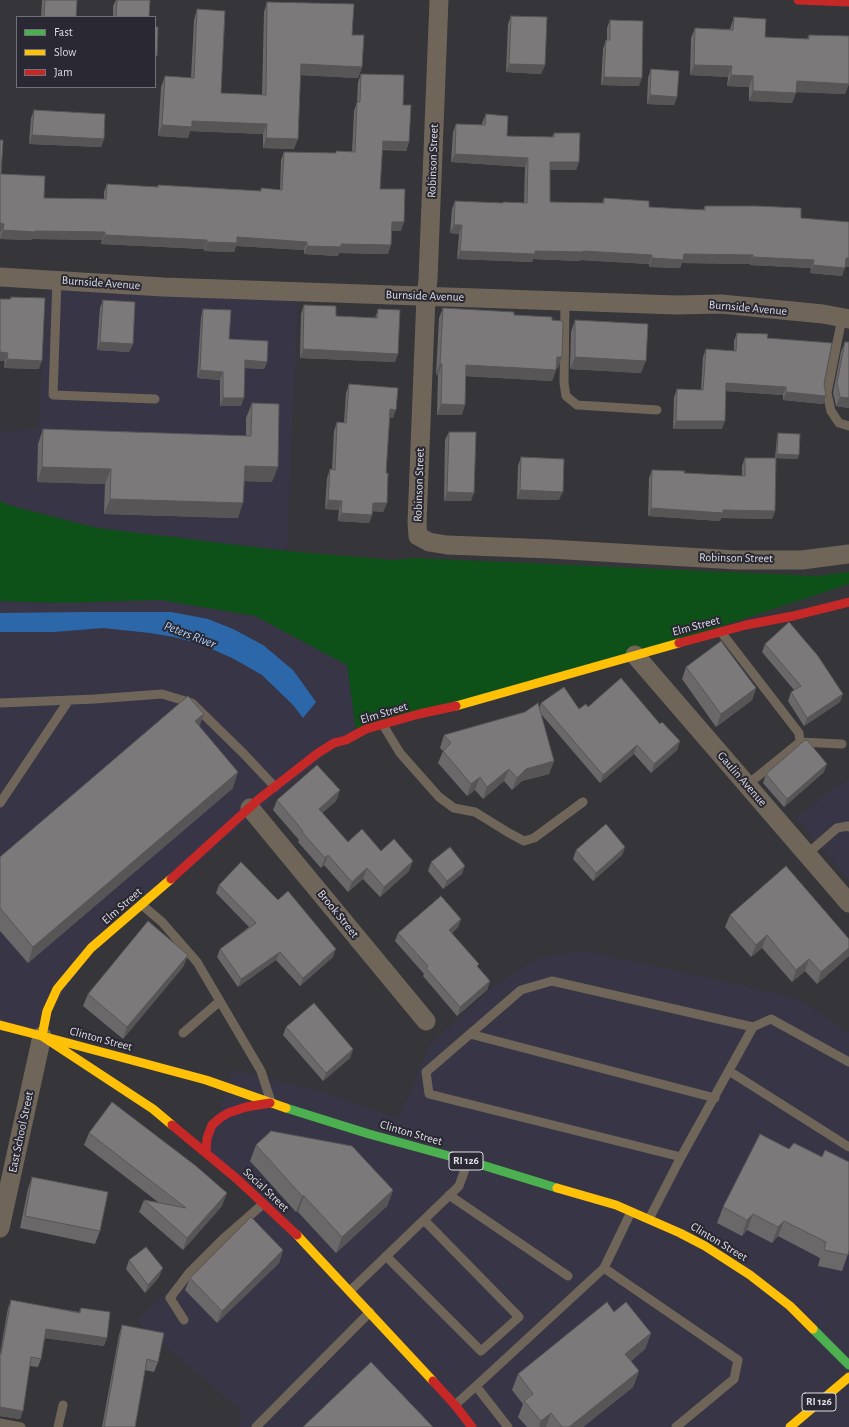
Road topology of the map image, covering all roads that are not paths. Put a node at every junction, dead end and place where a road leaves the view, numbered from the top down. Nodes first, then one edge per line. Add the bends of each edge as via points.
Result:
1 (439, 0) edge
2 (798, 0) edge
3 (849, 2) edge
4 (0, 277) edge
5 (57, 280) junction
6 (426, 296) junction
7 (565, 301) junction
8 (846, 318) edge
9 (155, 399) dead end
10 (657, 410) dead end
11 (849, 426) edge
12 (849, 554) edge
13 (849, 602) edge
14 (721, 632) junction
15 (635, 655) junction
16 (69, 700) junction
17 (0, 703) edge
18 (383, 725) junction
19 (800, 742) junction
20 (842, 744) dead end
21 (747, 785) junction
22 (275, 787) junction
23 (583, 802) dead end
24 (0, 803) edge
25 (250, 808) junction
26 (849, 828) edge
27 (807, 854) junction
28 (849, 903) edge
29 (142, 905) junction
30 (220, 1001) junction
31 (426, 1021) dead end
32 (0, 1025) edge
33 (753, 1027) junction
34 (183, 1033) dead end
35 (470, 1034) junction
36 (42, 1036) junction
37 (849, 1062) edge
38 (729, 1071) junction
39 (715, 1098) junction
40 (271, 1103) junction
41 (847, 1146) edge
42 (206, 1153) junction
43 (681, 1157) junction
44 (468, 1161) junction
45 (6, 1176) edge
46 (449, 1195) junction
47 (263, 1204) junction
48 (631, 1212) junction
49 (424, 1220) junction
50 (649, 1220) junction
51 (0, 1228) edge
52 (386, 1256) junction
53 (604, 1268) junction
54 (568, 1276) dead end
55 (350, 1291) junction
56 (370, 1312) junction
57 (184, 1320) dead end
58 (849, 1365) edge
59 (849, 1377) edge
60 (476, 1386) junction
61 (63, 1405) dead end
62 (455, 1405) junction
63 (0, 1423) edge
64 (21, 1427) edge
65 (58, 1427) edge
66 (256, 1427) edge
67 (472, 1427) edge
68 (508, 1427) edge
69 (676, 1427) edge
70 (790, 1427) edge

1 - 6 street, Robinson Street
2 - 3 main road
4 - 5 street, Burnside Avenue
5 - 6 street, Burnside Avenue via 163,287
5 - 9 lane via 53,394
6 - 7 street, Burnside Avenue
6 - 12 street, Robinson Street via 418,536 429,542 447,545 737,560 802,560
7 - 8 street, Burnside Avenue via 721,304
7 - 10 lane via 566,396 577,405
8 - 11 lane via 827,393 831,411 839,423
13 - 14 main road, Elm Street
14 - 15 main road, Elm Street
14 - 19 lane via 800,733
15 - 18 main road, Elm Street
15 - 21 street, Gaulin Avenue
16 - 17 lane
16 - 22 lane via 162,694 192,703
16 - 24 lane
18 - 22 main road, Elm Street via 334,743
18 - 23 lane via 400,753 439,797 454,808 475,812 524,841 534,838
19 - 20 lane
19 - 21 lane
21 - 27 street, Gaulin Avenue
22 - 25 main road, Elm Street
25 - 29 main road, Elm Street
25 - 31 street, Brook Street
26 - 27 lane via 837,828
27 - 28 street, Gaulin Avenue
29 - 30 lane via 162,922 196,962
29 - 36 main road, Elm Street via 90,948 57,989 47,1011
30 - 34 lane
30 - 40 lane via 262,1071
32 - 36 main road, Social Street / RI 126
33 - 35 lane via 552,981 521,990
33 - 37 lane via 771,1018
33 - 38 lane
35 - 39 lane
35 - 43 lane via 426,1072 429,1094
36 - 40 main road, Clinton Street / RI 126 via 206,1080
36 - 42 main road, Social Street / RI 126 via 153,1109
36 - 45 street, East School Street
38 - 39 lane
38 - 41 lane
39 - 43 lane
40 - 42 main road via 246,1107 220,1118 212,1125 207,1138
40 - 44 main road, Clinton Street / RI 126
42 - 47 main road, Social Street / RI 126
43 - 50 lane
44 - 46 lane via 459,1186
44 - 48 main road, Clinton Street / RI 126
45 - 51 street, East School Street
46 - 49 lane
46 - 54 lane
47 - 55 main road, Social Street / RI 126 via 298,1236
47 - 57 lane via 218,1244 170,1298
48 - 50 main road, Clinton Street / RI 126
48 - 53 lane
49 - 52 lane
49 - 52 lane via 519,1317 481,1351
50 - 58 main road, Clinton Street / RI 126 via 705,1246 750,1275 790,1306
52 - 55 lane
53 - 60 lane
53 - 69 lane via 738,1360 734,1379
55 - 56 main road, Social Street / RI 126
56 - 62 main road, Social Street / RI 126
56 - 66 lane
59 - 70 main road, RI 126
60 - 62 lane
60 - 68 lane
61 - 65 lane
62 - 67 main road, Social Street / RI 126
63 - 64 lane

